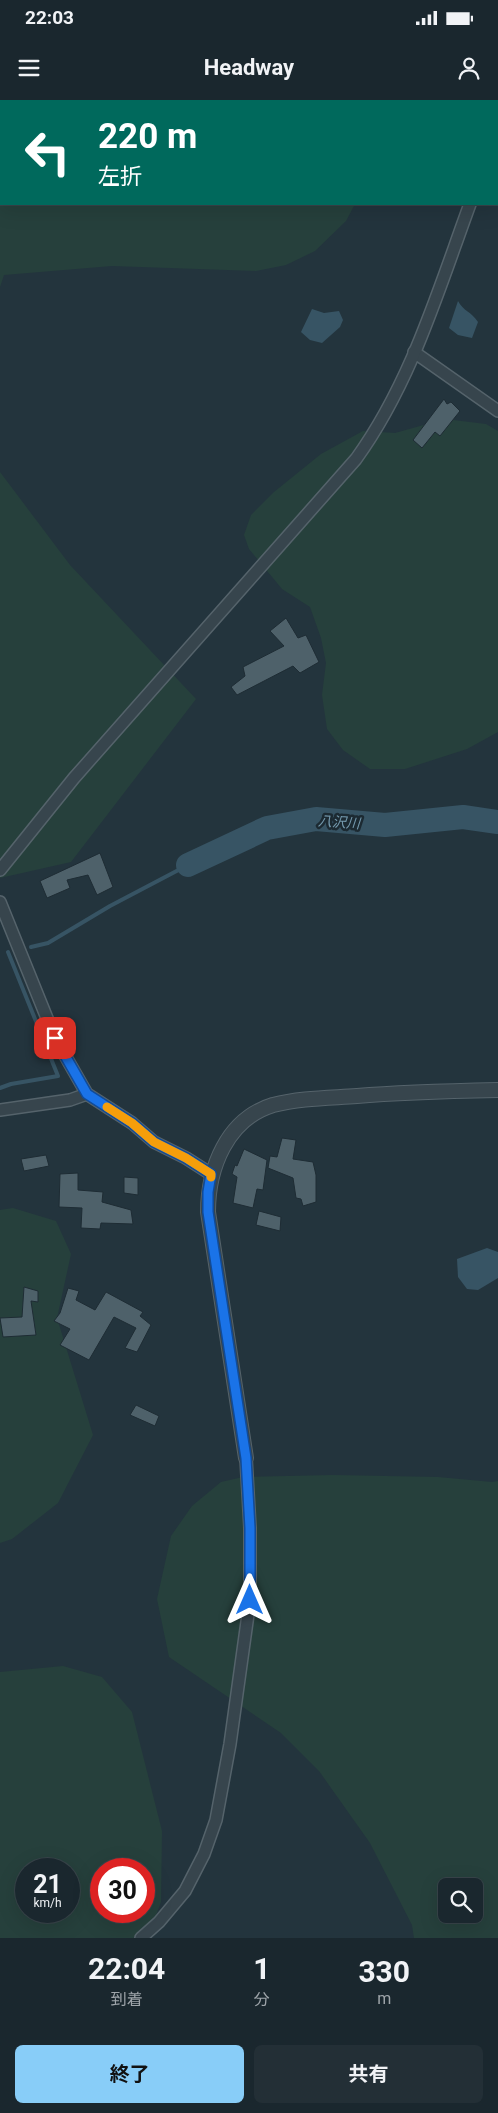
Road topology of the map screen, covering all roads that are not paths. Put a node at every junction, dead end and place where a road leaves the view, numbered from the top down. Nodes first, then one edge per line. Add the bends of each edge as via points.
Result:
1 (470, 205) edge
2 (414, 352) junction
3 (498, 411) edge
4 (0, 870) edge
5 (0, 902) edge
6 (498, 1090) edge
7 (87, 1094) junction
8 (0, 1110) edge
9 (211, 1174) junction
10 (246, 1458) joint
11 (141, 1938) edge

1 - 2 street
2 - 3 street
2 - 4 street via 378,429 356,459 74,778
5 - 7 street via 55,1038
6 - 9 street via 419,1091 300,1100 272,1106 242,1122 219,1154
7 - 8 street via 70,1100
7 - 9 street via 132,1123 154,1142
9 - 10 street via 208,1212
10 - 11 street via 250,1600 216,1820 186,1891 160,1922

